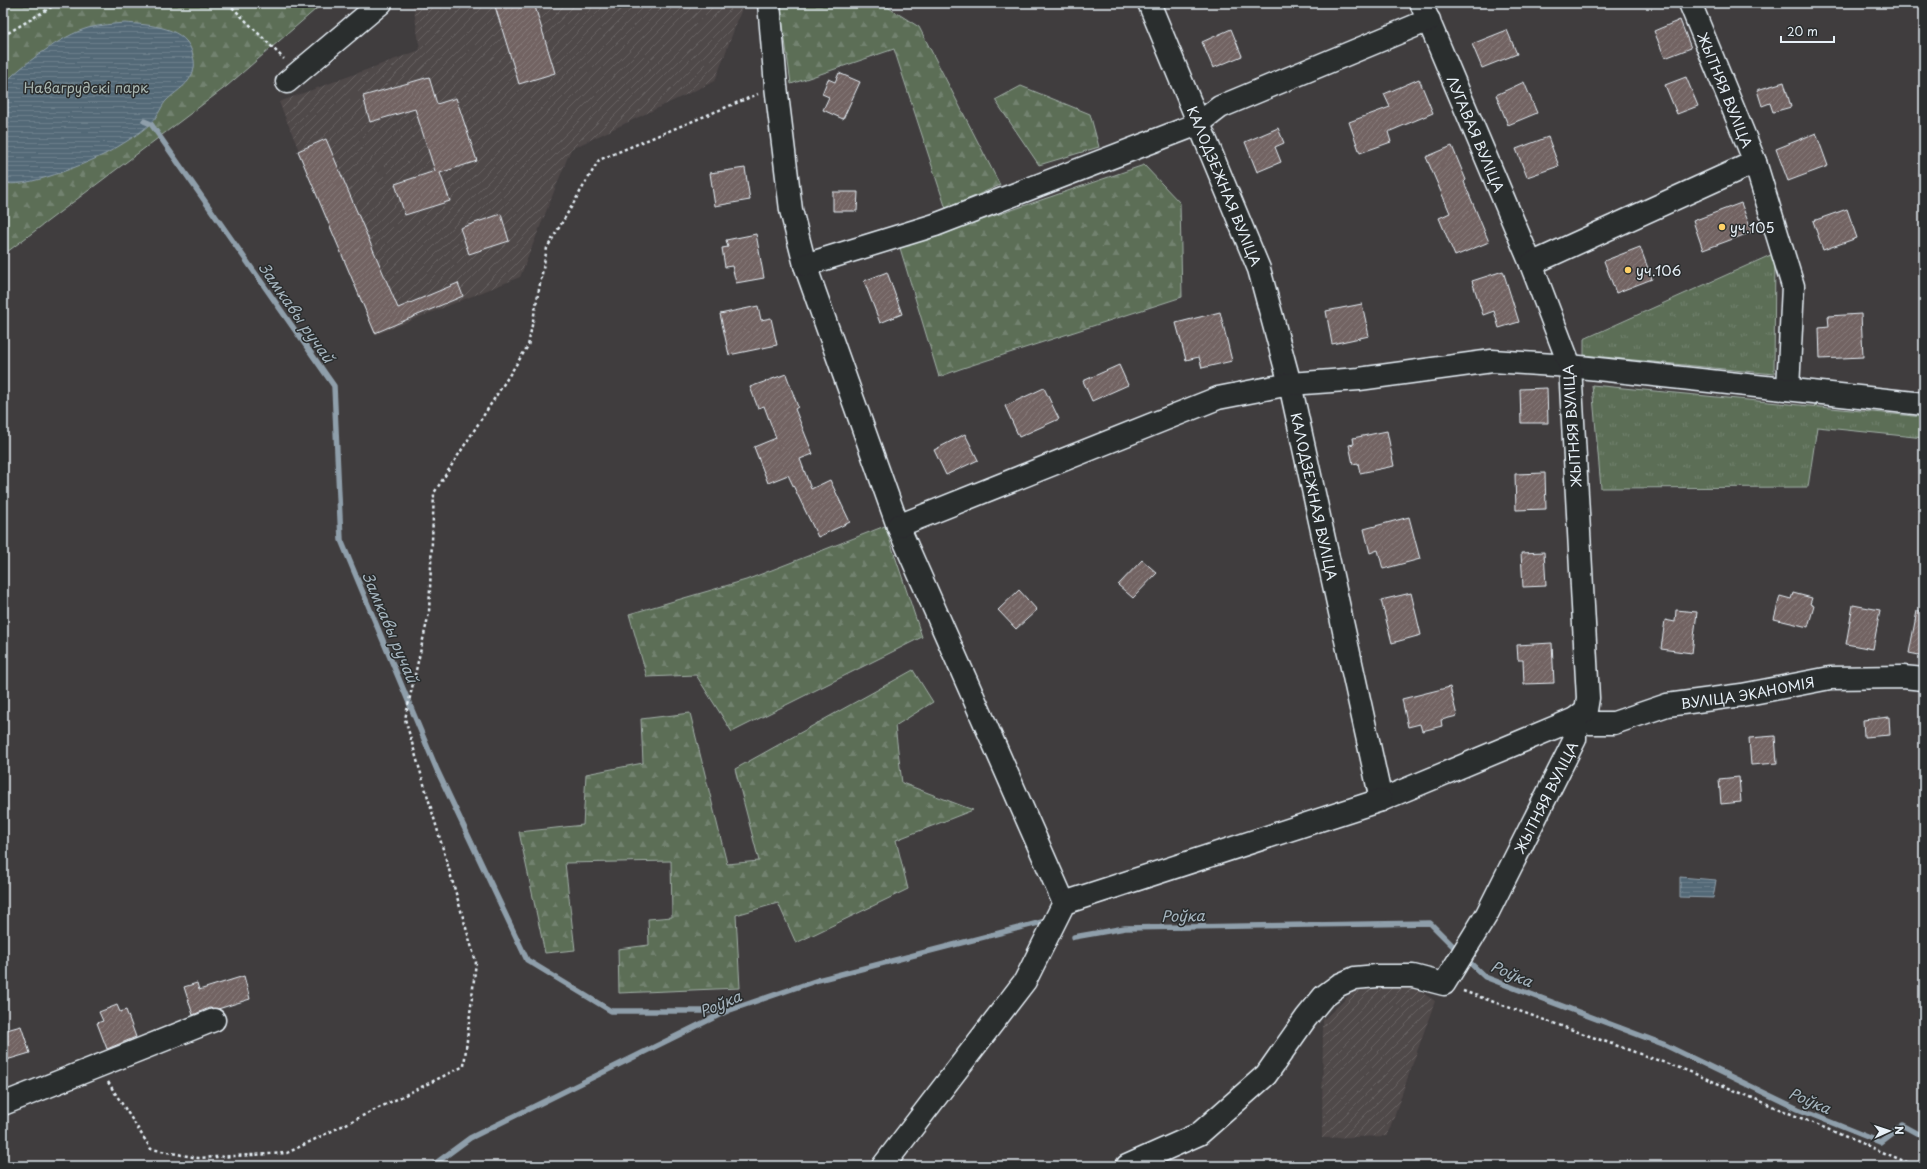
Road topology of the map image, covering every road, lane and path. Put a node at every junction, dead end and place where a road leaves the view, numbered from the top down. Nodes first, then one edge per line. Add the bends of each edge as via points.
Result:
1 (58, 3) edge
2 (228, 3) edge
3 (381, 3) edge
4 (769, 3) edge
5 (1149, 3) edge
6 (1690, 3) edge
7 (1425, 12) edge
8 (3, 36) edge
9 (293, 77) joint
10 (776, 86) junction
11 (1198, 124) junction
12 (1754, 162) junction
13 (1531, 264) junction
14 (805, 265) junction
15 (1570, 366) junction
16 (1290, 384) junction
17 (1788, 389) junction
18 (1924, 404) edge
19 (898, 526) junction
20 (1924, 679) edge
21 (1575, 719) junction
22 (1381, 800) junction
23 (1064, 903) junction
24 (1444, 984) junction
25 (214, 1020) dead end
26 (98, 1066) junction
27 (3, 1104) edge
28 (882, 1166) edge
29 (1127, 1166) edge
30 (1916, 1166) edge

1 - 8 path
2 - 9 path
3 - 9 street
4 - 10 street
5 - 11 street, КАЛОДЗЕЖНАЯ ВУЛІЦА
6 - 12 street, ЖЫТНЯЯ ВУЛІЦА
7 - 11 street via 1220,107
7 - 13 street, ЛУГАВАЯ ВУЛІЦА
10 - 14 street via 791,210
10 - 26 path via 599,160 547,248 528,346 434,493 429,613 405,719 476,962 464,1066 287,1153 198,1158 151,1149
11 - 14 street via 935,225
11 - 16 street, КАЛОДЗЕЖНАЯ ВУЛІЦА via 1259,269
12 - 13 street, ЖЫТНЯЯ ВУЛІЦА
12 - 17 street via 1793,286
13 - 15 street, ЖЫТНЯЯ ВУЛІЦА
14 - 19 street
15 - 16 street via 1492,361 1359,379
15 - 17 street
15 - 21 street, ЖЫТНЯЯ ВУЛІЦА via 1588,698 1586,710
16 - 19 street via 1218,398
16 - 22 street, КАЛОДЗЕЖНАЯ ВУЛІЦА
17 - 18 street
19 - 23 street
20 - 21 street, ВУЛІЦА ЭКАНОМІЯ via 1830,678 1742,695 1668,704 1614,723 1590,724
21 - 22 street
21 - 24 street, ЖЫТНЯЯ ВУЛІЦА via 1575,740 1487,914
22 - 23 street
23 - 28 street via 1024,981
24 - 29 street via 1412,976 1384,976 1356,978 1339,985 1324,996 1306,1018 1266,1075 1199,1134
24 - 30 path via 1688,1071
25 - 26 street
26 - 27 street

